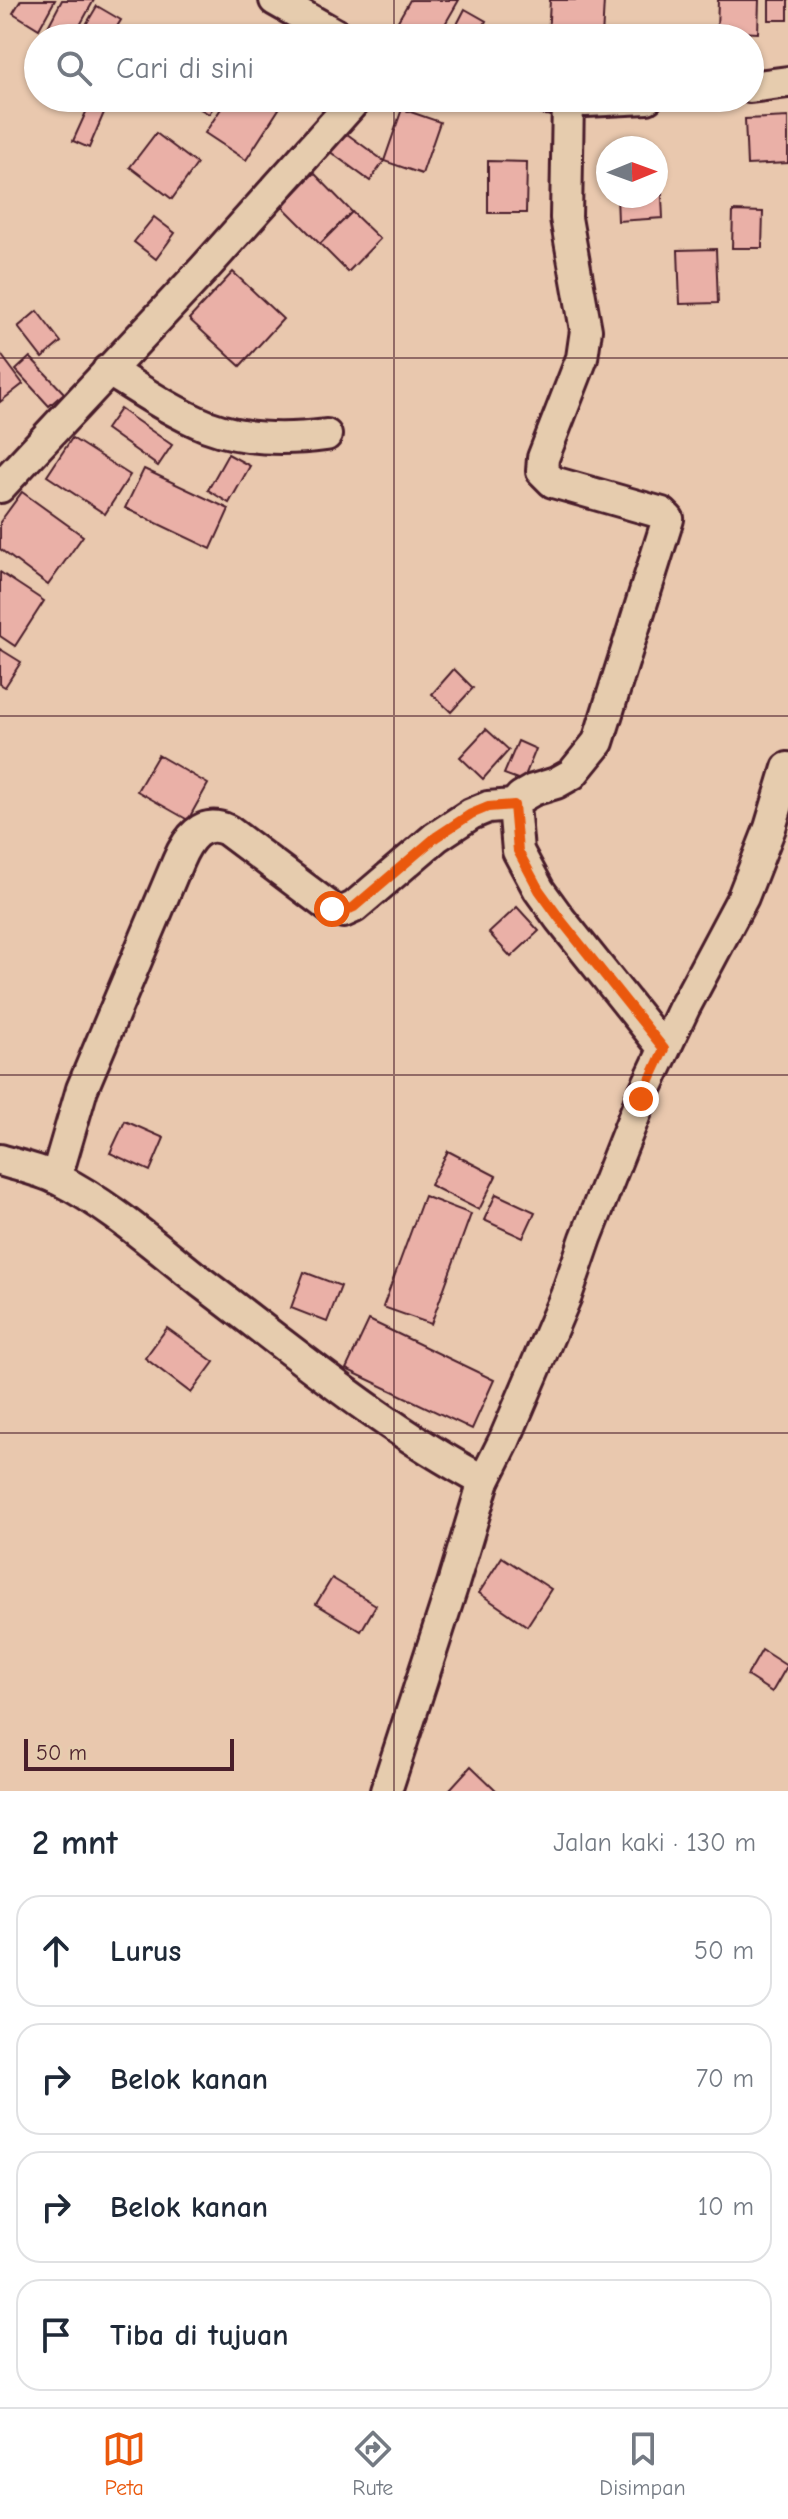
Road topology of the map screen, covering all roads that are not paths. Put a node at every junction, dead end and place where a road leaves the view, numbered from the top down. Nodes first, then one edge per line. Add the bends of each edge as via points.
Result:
1 (275, 0) edge
2 (317, 24) edge
3 (788, 82) edge
4 (764, 85) edge
5 (344, 112) edge
6 (557, 112) edge
7 (108, 370) junction
8 (326, 435) dead end
9 (0, 487) edge
10 (788, 768) edge
11 (514, 805) junction
12 (664, 1049) junction
13 (0, 1160) edge
14 (56, 1178) junction
15 (484, 1481) junction
16 (386, 1791) edge

1 - 2 street
3 - 4 street
5 - 7 street
6 - 11 street via 566,218 586,330 582,358 542,471 553,482 668,519 598,742 572,774 533,790
7 - 8 street via 208,426 294,439
7 - 9 street
10 - 12 street via 743,897
11 - 12 street via 518,851 539,890
11 - 14 street via 471,814 343,912 227,830 218,825 201,828 185,844 82,1089
12 - 15 street via 566,1296
13 - 14 street
14 - 15 street via 111,1212 406,1435
15 - 16 street

